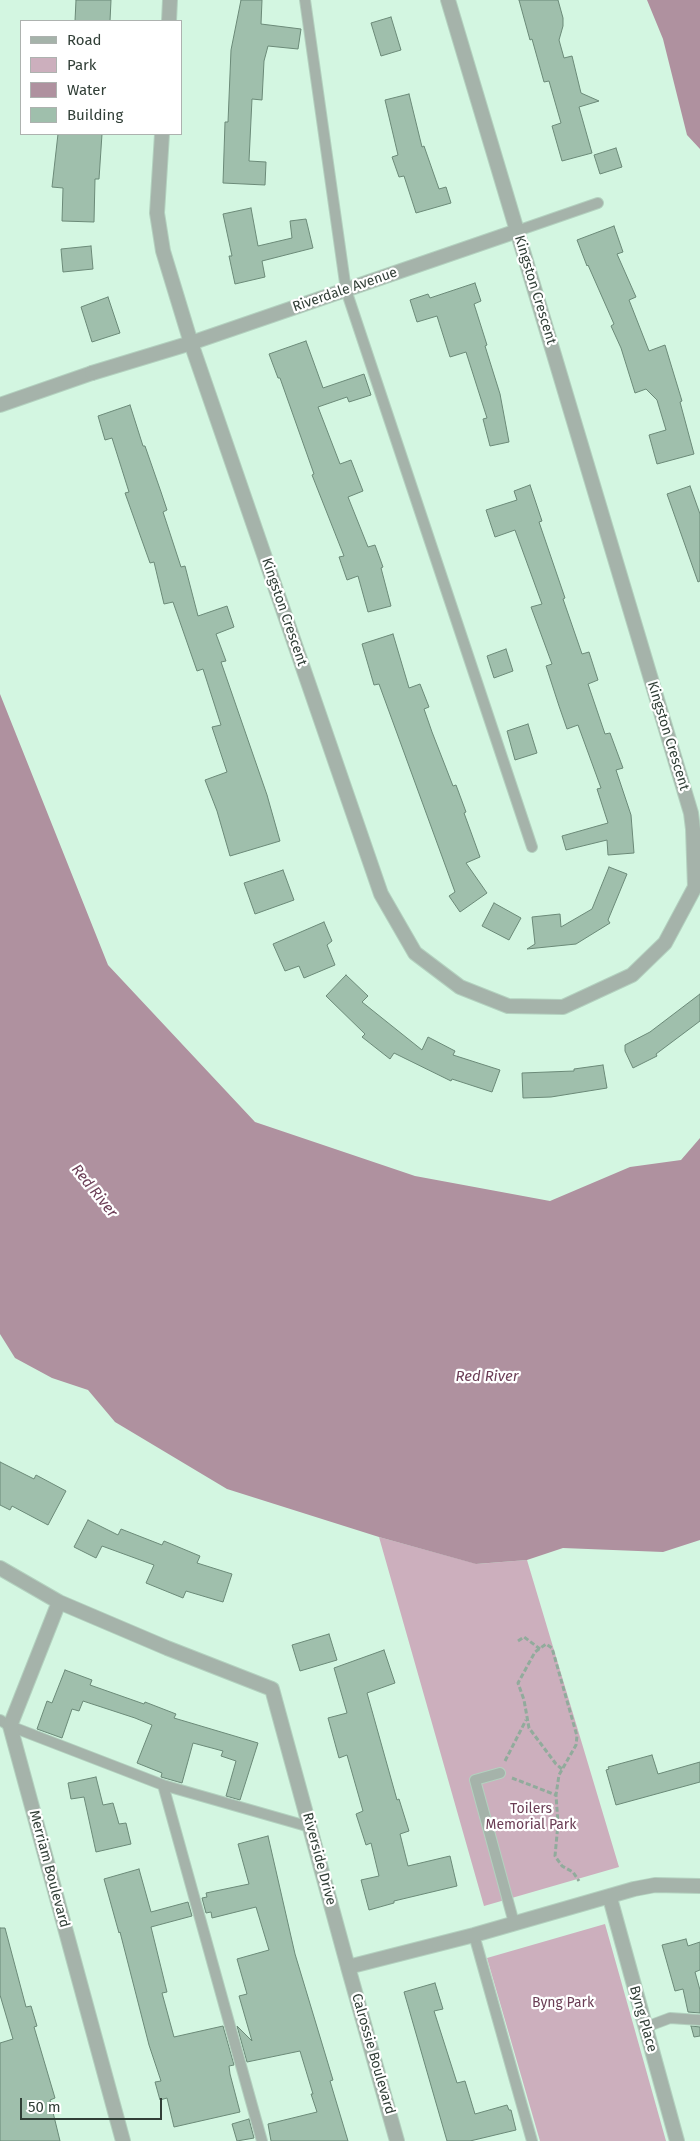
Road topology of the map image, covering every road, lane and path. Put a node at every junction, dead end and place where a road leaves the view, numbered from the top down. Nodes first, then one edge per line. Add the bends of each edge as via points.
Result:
1 (170, 0) edge
2 (305, 0) edge
3 (448, 0) edge
4 (169, 20) edge
5 (162, 135) edge
6 (598, 203) dead end
7 (517, 230) junction
8 (346, 290) junction
9 (191, 343) junction
10 (0, 405) edge
11 (532, 847) dead end
12 (0, 1568) edge
13 (59, 1602) junction
14 (518, 1641) dead end
15 (540, 1649) junction
16 (526, 1719) junction
17 (5, 1723) edge
18 (562, 1769) junction
19 (500, 1773) junction
20 (163, 1785) junction
21 (556, 1795) junction
22 (310, 1828) junction
23 (578, 1881) dead end
24 (700, 1886) edge
25 (610, 1898) junction
26 (514, 1923) junction
27 (474, 1934) junction
28 (348, 1966) junction
29 (700, 2020) edge
30 (646, 2027) junction
31 (123, 2141) edge
32 (262, 2141) edge
33 (397, 2141) edge
34 (532, 2141) edge
35 (677, 2141) edge

1 - 4 street
2 - 8 lane
3 - 7 street, Kingston Crescent
5 - 9 street, Kingston Crescent via 158,213 163,250
6 - 7 lane, Riverdale Avenue
7 - 8 street, Riverdale Avenue
7 - 9 street, Kingston Crescent via 691,813 693,829 695,886 665,943 632,975 563,1007 508,1006 460,988 415,953 381,894
8 - 9 street, Riverdale Avenue
8 - 11 lane
9 - 10 street, Riverdale Avenue
12 - 13 street, Riverside Drive
13 - 17 street
13 - 22 street, Riverside Drive via 272,1689
14 - 15 path via 524,1637
15 - 16 path via 535,1652 518,1683
15 - 18 path via 546,1644 552,1648 576,1736 576,1745
16 - 18 path via 529,1728
16 - 19 path
17 - 20 lane
17 - 31 street, Merriam Boulevard
18 - 21 path via 558,1775
19 - 21 path
19 - 26 lane via 475,1780
20 - 22 lane
20 - 32 lane
21 - 23 path via 555,1856
22 - 28 street, Riverside Drive
24 - 25 street via 655,1885
25 - 26 street
25 - 30 street, Byng Place
26 - 27 street
27 - 28 street
27 - 34 lane
28 - 33 street, Calrossie Boulevard
29 - 30 lane via 670,2018
30 - 35 street, Byng Place

